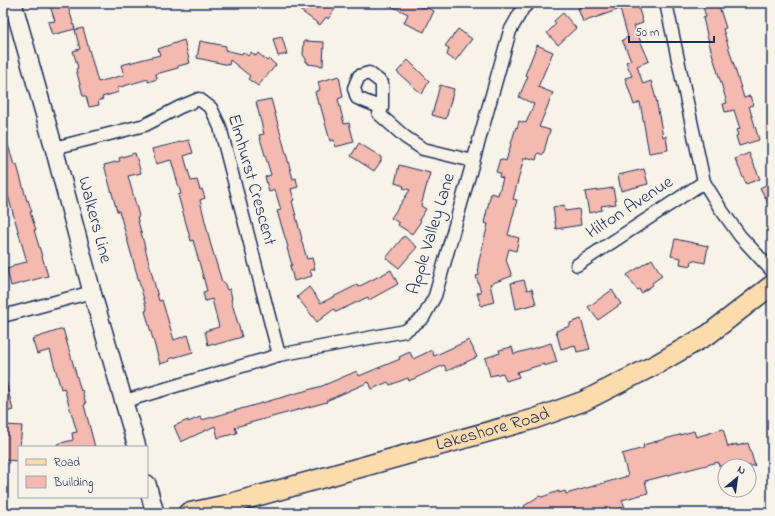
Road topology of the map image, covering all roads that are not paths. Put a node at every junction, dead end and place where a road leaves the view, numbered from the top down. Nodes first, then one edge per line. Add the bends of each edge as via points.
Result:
1 (14, 3) edge
2 (529, 3) edge
3 (666, 3) edge
4 (382, 108) dead end
5 (54, 148) junction
6 (473, 161) junction
7 (704, 182) junction
8 (576, 265) dead end
9 (772, 271) edge
10 (772, 285) edge
11 (92, 292) junction
12 (3, 316) edge
13 (279, 355) junction
14 (125, 401) junction
15 (137, 446) edge
16 (148, 488) edge
17 (155, 513) edge
18 (188, 513) edge

1 - 5 main road, Walkers Line
2 - 6 street, Apple Valley Lane via 523,8 510,31
3 - 7 street
4 - 6 street via 379,114 405,137 424,149
5 - 11 main road, Walkers Line
5 - 13 street, Elmhurst Crescent via 145,125 199,99 212,108 220,127
6 - 13 street, Apple Valley Lane via 435,296 423,318 405,331
7 - 8 street, Hilton Avenue
7 - 9 street via 740,236
10 - 18 main road, Lakeshore Road via 709,334 584,401 534,419 233,503
11 - 12 street
11 - 14 main road, Walkers Line
13 - 14 street, Apple Valley Lane
14 - 15 main road, Walkers Line
16 - 17 main road

